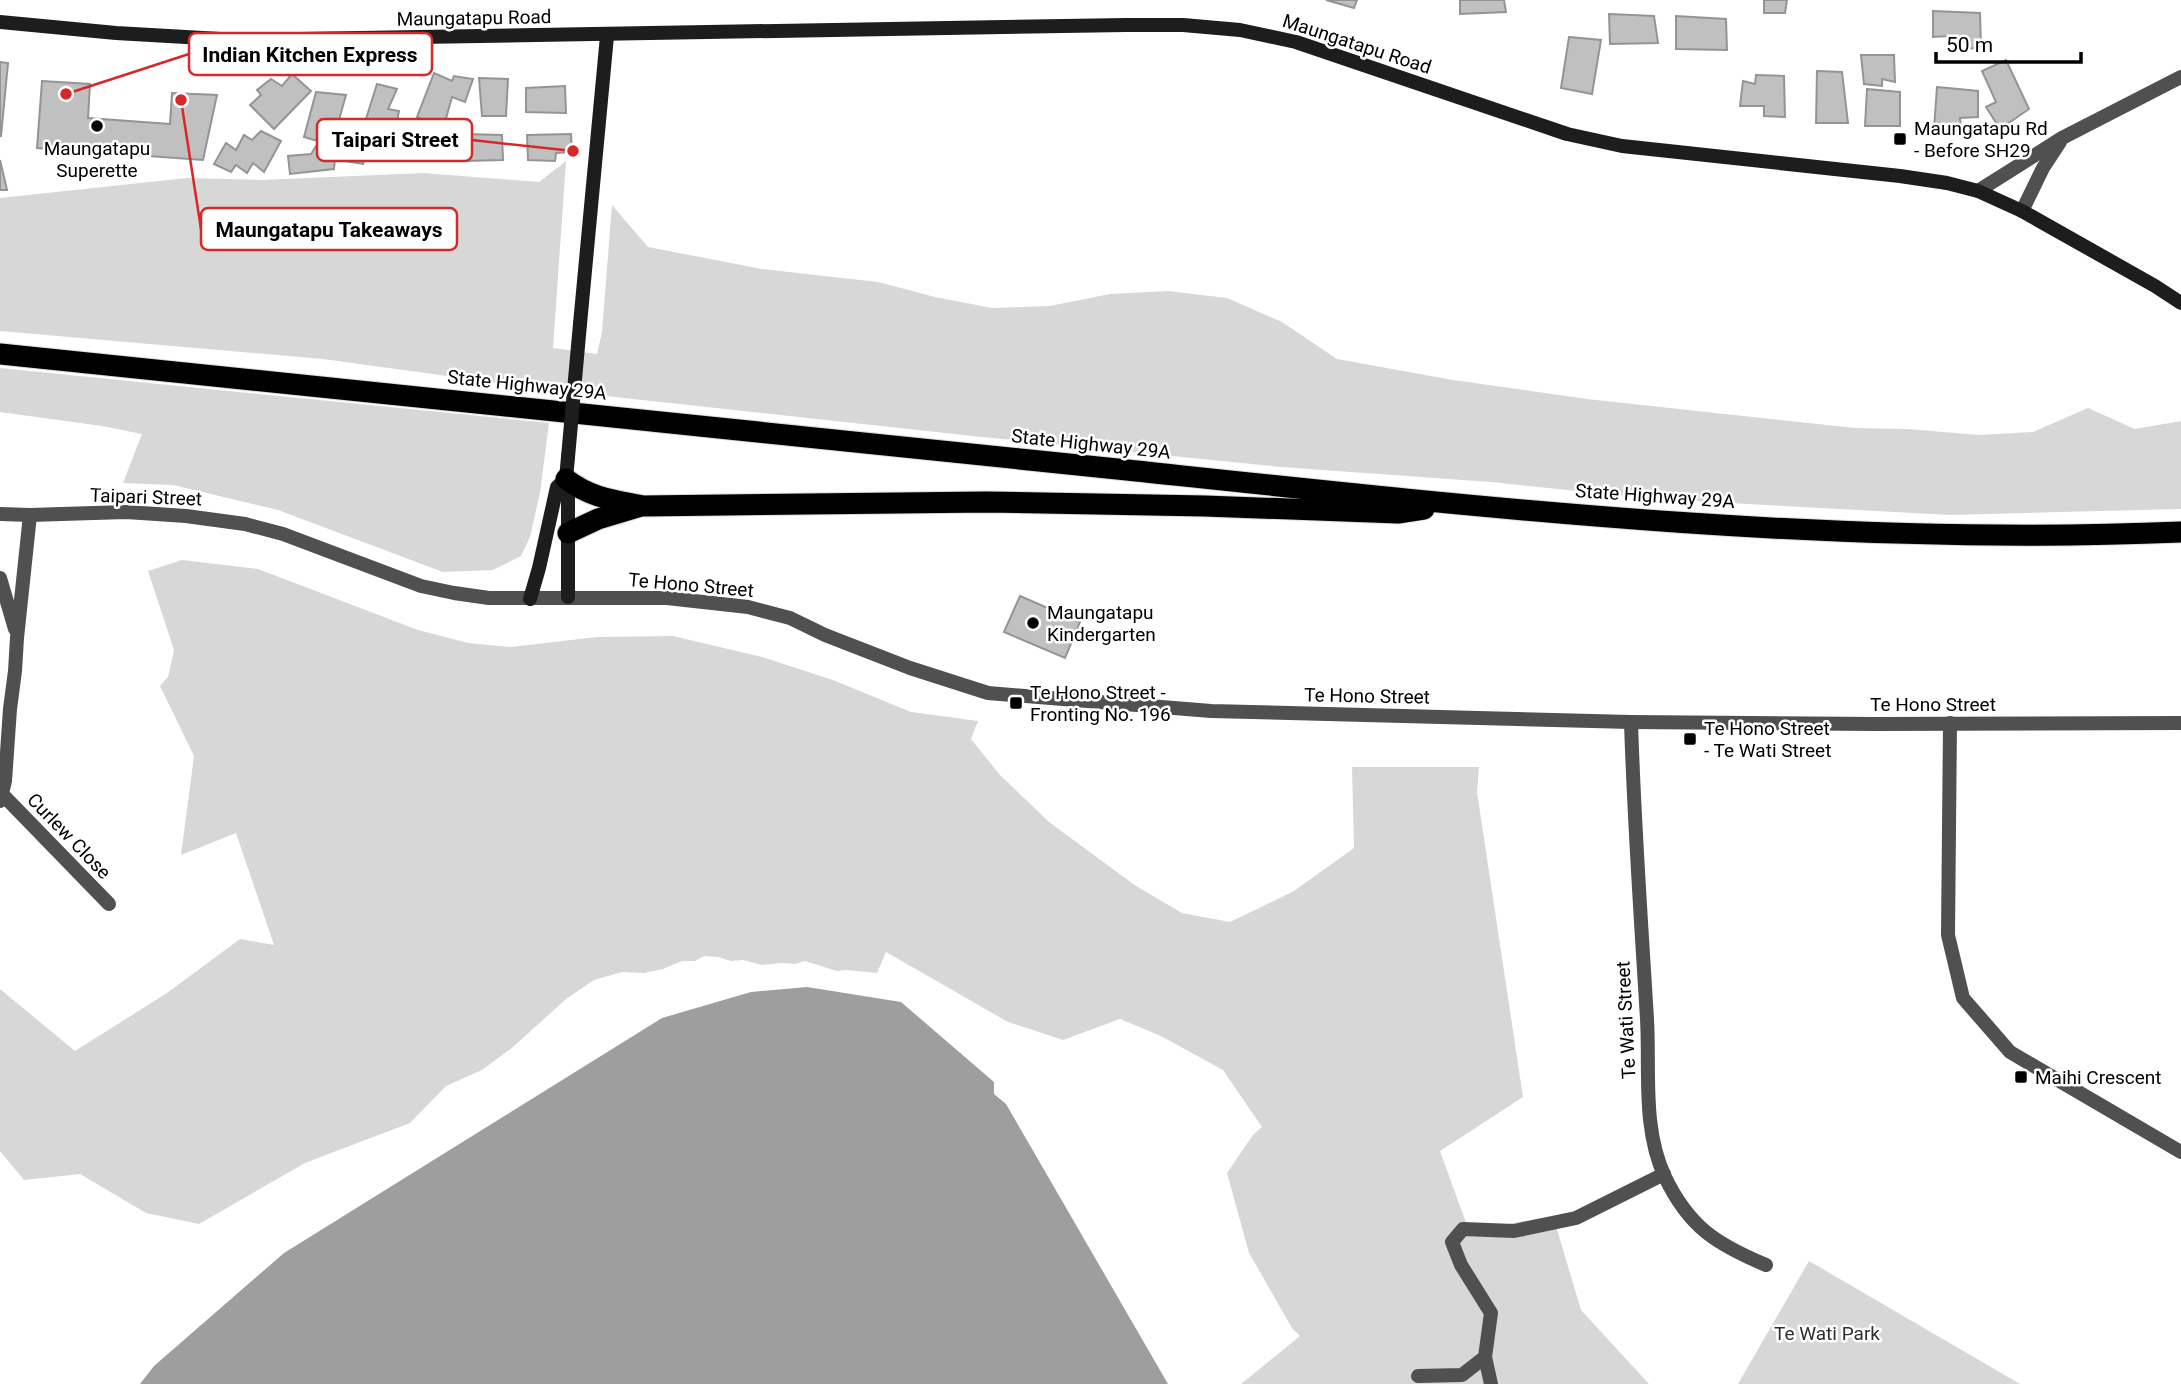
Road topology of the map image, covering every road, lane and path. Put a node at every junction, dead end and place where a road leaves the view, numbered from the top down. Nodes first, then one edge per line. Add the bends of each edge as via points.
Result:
1 (0, 22) edge
2 (607, 36) junction
3 (2181, 76) edge
4 (2062, 138) junction
5 (1979, 191) junction
6 (2022, 211) junction
7 (2181, 303) edge
8 (0, 354) edge
9 (566, 479) junction
10 (1453, 504) junction
11 (643, 506) junction
12 (0, 514) edge
13 (30, 515) junction
14 (2181, 532) edge
15 (568, 533) junction
16 (0, 578) edge
17 (568, 597) junction
18 (530, 598) junction
19 (17, 638) junction
20 (1630, 722) junction
21 (1950, 723) junction
22 (2181, 723) edge
23 (1, 798) edge
24 (108, 904) dead end
25 (2181, 1152) edge
26 (1664, 1174) junction
27 (1766, 1265) dead end
28 (1485, 1357) junction
29 (1418, 1376) dead end
30 (1491, 1384) edge

1 - 2 street, Maungatapu Road via 238,40
2 - 5 street, Maungatapu Road via 1126,25 1240,30 1296,42 1567,134 1645,149 1900,176
2 - 9 street, bridge
3 - 4 street
4 - 5 street
4 - 6 street
5 - 6 street, Maungatapu Road
6 - 7 street, Maungatapu Road
8 - 10 highway, State Highway 29A
9 - 11 highway via 589,494
9 - 15 street
9 - 18 street via 557,487
10 - 11 highway via 1398,513 987,502
10 - 14 highway, State Highway 29A via 1841,531 1981,536
11 - 15 highway
12 - 13 street, Taipari Street
13 - 18 street, Taipari Street via 126,512 245,524 421,586 489,598
13 - 19 street
15 - 17 street
16 - 19 street
17 - 18 street, Taipari Street
17 - 20 street, Te Hono Street via 667,598 748,607 790,618 910,668 988,693 1211,711
19 - 23 street
20 - 21 street, Te Hono Street
20 - 26 street, Te Wati Street via 1650,1118
21 - 22 street, Te Hono Street
21 - 25 street via 1948,934 1963,998 2010,1052
23 - 24 street, Curlew Close
26 - 27 street, Te Wati Street via 1676,1198 1707,1234
26 - 28 street via 1576,1218 1514,1231 1463,1229 1452,1242 1491,1313
28 - 29 street via 1462,1375
28 - 30 street

